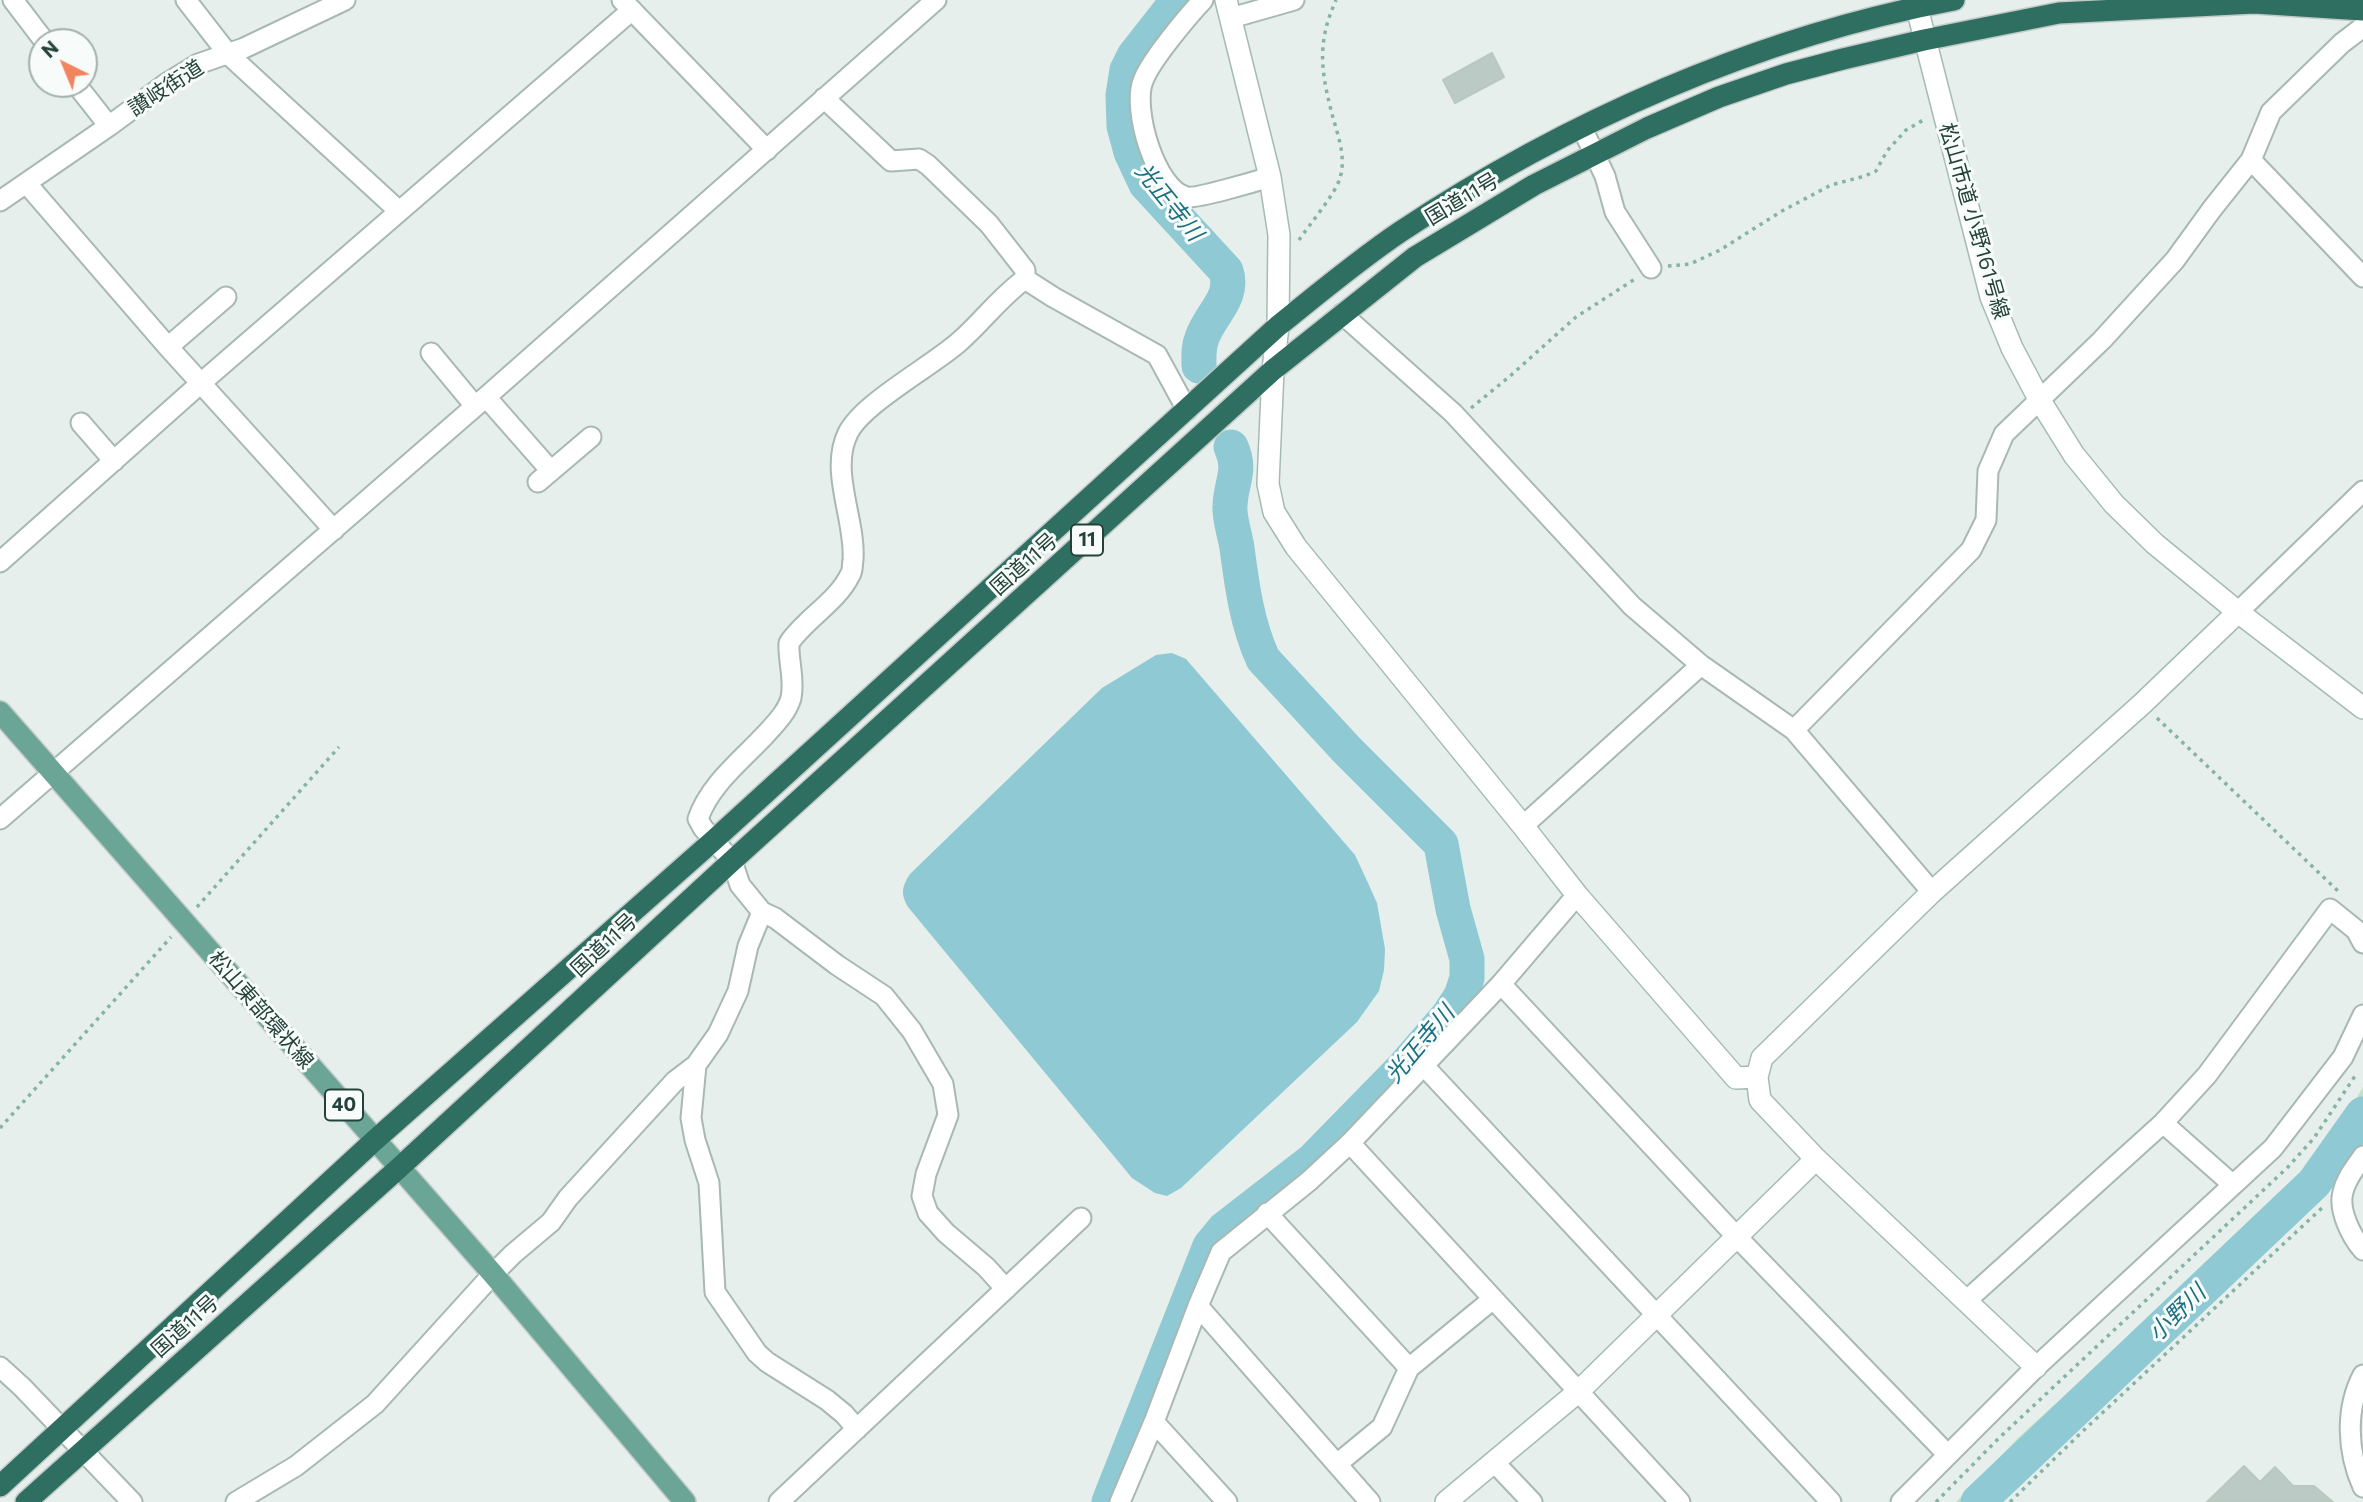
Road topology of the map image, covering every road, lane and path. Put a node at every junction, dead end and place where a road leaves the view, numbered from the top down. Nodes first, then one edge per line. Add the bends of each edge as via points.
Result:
1 (186, 0) edge
2 (345, 0) edge
3 (936, 0) edge
4 (1203, 0) edge
5 (1294, 0) edge
6 (1336, 0) edge
7 (1954, 0) edge
8 (19, 2) edge
9 (1916, 3) edge
10 (321, 5) edge
11 (627, 5) edge
12 (2059, 7) edge
13 (1228, 9) edge
14 (2363, 10) edge
15 (2363, 27) edge
16 (36, 28) edge
17 (1924, 40) junction
18 (228, 54) junction
19 (87, 98) edge
20 (824, 98) junction
21 (1943, 112) junction
22 (109, 127) junction
23 (1582, 128) junction
24 (767, 150) junction
25 (1594, 153) junction
26 (2251, 160) junction
27 (1270, 177) junction
28 (27, 184) junction
29 (0, 201) edge
30 (399, 211) junction
31 (1279, 251) junction
32 (1651, 268) junction
33 (2363, 277) edge
34 (1025, 279) junction
35 (226, 297) dead end
36 (1342, 314) junction
37 (1278, 326) junction
38 (168, 347) junction
39 (431, 353) dead end
40 (1273, 370) junction
41 (201, 383) junction
42 (2039, 399) junction
43 (481, 402) junction
44 (1187, 410) junction
45 (1452, 413) junction
46 (81, 423) dead end
47 (591, 437) dead end
48 (114, 461) junction
49 (2363, 491) edge
50 (334, 530) junction
51 (0, 562) edge
52 (2238, 612) junction
53 (1701, 665) junction
54 (2142, 704) junction
55 (2363, 708) edge
56 (0, 712) edge
57 (1794, 730) junction
58 (53, 772) junction
59 (0, 819) edge
60 (1523, 826) junction
61 (714, 840) junction
62 (732, 861) junction
63 (1932, 892) junction
64 (1577, 895) junction
65 (2343, 896) dead end
66 (762, 912) junction
67 (2363, 943) edge
68 (1501, 984) junction
69 (2363, 1015) edge
70 (696, 1065) junction
71 (1424, 1066) junction
72 (2357, 1072) dead end
73 (1757, 1077) junction
74 (2163, 1123) junction
75 (375, 1140) junction
76 (1350, 1143) junction
77 (2363, 1156) edge
78 (1815, 1159) junction
79 (400, 1167) junction
80 (2232, 1184) junction
81 (2342, 1194) junction
82 (1267, 1213) junction
83 (1081, 1218) dead end
84 (1737, 1236) junction
85 (2363, 1250) edge
86 (493, 1274) junction
87 (1006, 1289) junction
88 (1493, 1299) junction
89 (1966, 1301) junction
90 (1198, 1306) junction
91 (1657, 1315) junction
92 (0, 1367) edge
93 (2036, 1367) junction
94 (1409, 1368) junction
95 (2363, 1375) edge
96 (1579, 1391) junction
97 (1154, 1422) junction
98 (63, 1429) junction
99 (857, 1429) junction
100 (82, 1451) junction
101 (1948, 1455) junction
102 (1494, 1462) junction
103 (1337, 1464) junction
104 (0, 1486) edge
105 (2363, 1487) edge
106 (26, 1502) edge
107 (132, 1502) edge
108 (236, 1502) edge
109 (685, 1502) edge
110 (779, 1502) edge
111 (1119, 1502) edge
112 (1227, 1502) edge
113 (1370, 1502) edge
114 (1446, 1502) edge
115 (1532, 1502) edge
116 (1680, 1502) edge
117 (1831, 1502) edge
118 (1901, 1502) edge
119 (1936, 1502) edge
120 (2010, 1502) edge

1 - 18 street
2 - 10 street, 讃岐街道
3 - 20 street
4 - 27 street via 1142,82 1139,100 1152,158 1176,192 1190,198
5 - 13 street
6 - 31 path via 1322,45 1323,74 1343,163 1340,180 1299,240
7 - 9 highway, 国道11号 / 11
8 - 16 street
9 - 17 street, 松山市道 小野161号線
9 - 23 highway, 国道11号 / 11 via 1763,51 1643,98
10 - 18 street, 讃岐街道
11 - 24 street
11 - 30 street
12 - 14 highway, 国道11号 / 11 via 2254,3
12 - 17 highway, 国道11号 / 11
13 - 27 street
15 - 26 street via 2272,112
17 - 21 street, 松山市道 小野161号線
17 - 25 highway, 国道11号 / 11 via 1786,74 1719,97
18 - 22 street, 讃岐街道 via 198,64 167,83
18 - 30 street
19 - 22 street
20 - 24 street
20 - 34 street via 891,161 919,159 928,165 989,224 1025,270
21 - 32 path via 1906,130 1876,171 1831,185 1690,264
21 - 42 street, 松山市道 小野161号線 via 1991,297
22 - 28 street, 讃岐街道
23 - 25 street
23 - 37 highway, 国道11号 / 11 via 1520,159 1399,233
24 - 43 street
25 - 32 street via 1615,212
25 - 36 highway, 国道11号 / 11 via 1415,257
26 - 33 street
26 - 42 street via 2175,260 2102,340
27 - 31 street
28 - 29 street, 讃岐街道
28 - 38 street
30 - 41 street
31 - 37 street
32 - 45 path via 1576,317 1472,407
34 - 44 street via 1157,355
34 - 61 street via 957,344 872,408 848,432 840,459 852,574 789,643 793,683 782,716 702,808 698,819
35 - 38 street
36 - 40 highway, 国道11号 / 11
36 - 45 street
37 - 40 street
37 - 44 highway, 国道11号 / 11
38 - 41 street
39 - 43 street
40 - 60 street via 1268,484 1274,512 1296,547
40 - 62 highway, 国道11号 / 11
41 - 48 street
41 - 50 street
42 - 52 street, 松山市道 小野161号線 via 2074,455 2114,503 2155,544
42 - 57 street via 2004,434 1988,471 1986,520 1971,550
43 - 47 street via 544,476
43 - 50 street
44 - 61 highway, 国道11号 / 11
45 - 53 street via 1632,606
46 - 48 street
48 - 51 street
49 - 52 street
50 - 58 street
52 - 54 street
52 - 55 street, 松山市道 小野161号線
53 - 57 street
53 - 60 street
54 - 63 street
54 - 65 path
56 - 58 main road, 松山東部環状線 / 40
57 - 63 street
58 - 59 street
58 - 75 main road, 松山東部環状線 / 40
60 - 64 street
61 - 62 street
61 - 75 highway, 国道11号 / 11
62 - 66 street via 740,884
62 - 79 highway, 国道11号 / 11
63 - 73 street via 1762,1058
64 - 68 street
64 - 73 street via 1736,1078
66 - 70 street via 748,946 738,991 718,1034
66 - 87 street via 884,996 912,1031 943,1084 948,1115 926,1174 922,1195 928,1213
67 - 74 street via 2356,930 2330,909 2207,1074
68 - 71 street
68 - 84 street
69 - 80 street via 2343,1058 2273,1149
70 - 86 street via 666,1091 551,1222
70 - 99 street via 691,1118 709,1183 715,1292 757,1353 827,1400
71 - 76 street
71 - 91 street
72 - 119 path via 2314,1138 2288,1167 1998,1438
73 - 78 street via 1760,1100
74 - 80 street
74 - 89 street
75 - 79 main road, 松山東部環状線 / 40
75 - 98 highway, 国道11号 / 11
76 - 82 street
76 - 88 street
77 - 81 street
78 - 84 street
78 - 89 street
79 - 86 main road, 松山東部環状線 / 40
79 - 100 highway, 国道11号 / 11
80 - 93 street
81 - 85 street via 2345,1217
81 - 120 path
82 - 90 street via 1221,1252
82 - 94 street
83 - 87 street
84 - 91 street
84 - 101 street
86 - 108 street via 375,1404 296,1466
86 - 109 main road, 松山東部環状線 / 40
87 - 99 street
88 - 94 street
88 - 96 street
89 - 93 street
90 - 97 street
90 - 103 street
91 - 96 street
91 - 117 street
92 - 98 street
93 - 101 street
94 - 103 street via 1382,1427
95 - 105 street via 2352,1403 2350,1429 2351,1450
96 - 102 street
96 - 116 street
97 - 111 street
97 - 112 street
98 - 100 street
98 - 104 highway, 国道11号 / 11
99 - 110 street
100 - 106 highway, 国道11号 / 11
100 - 107 street
101 - 118 street
102 - 114 street
102 - 115 street
103 - 113 street

